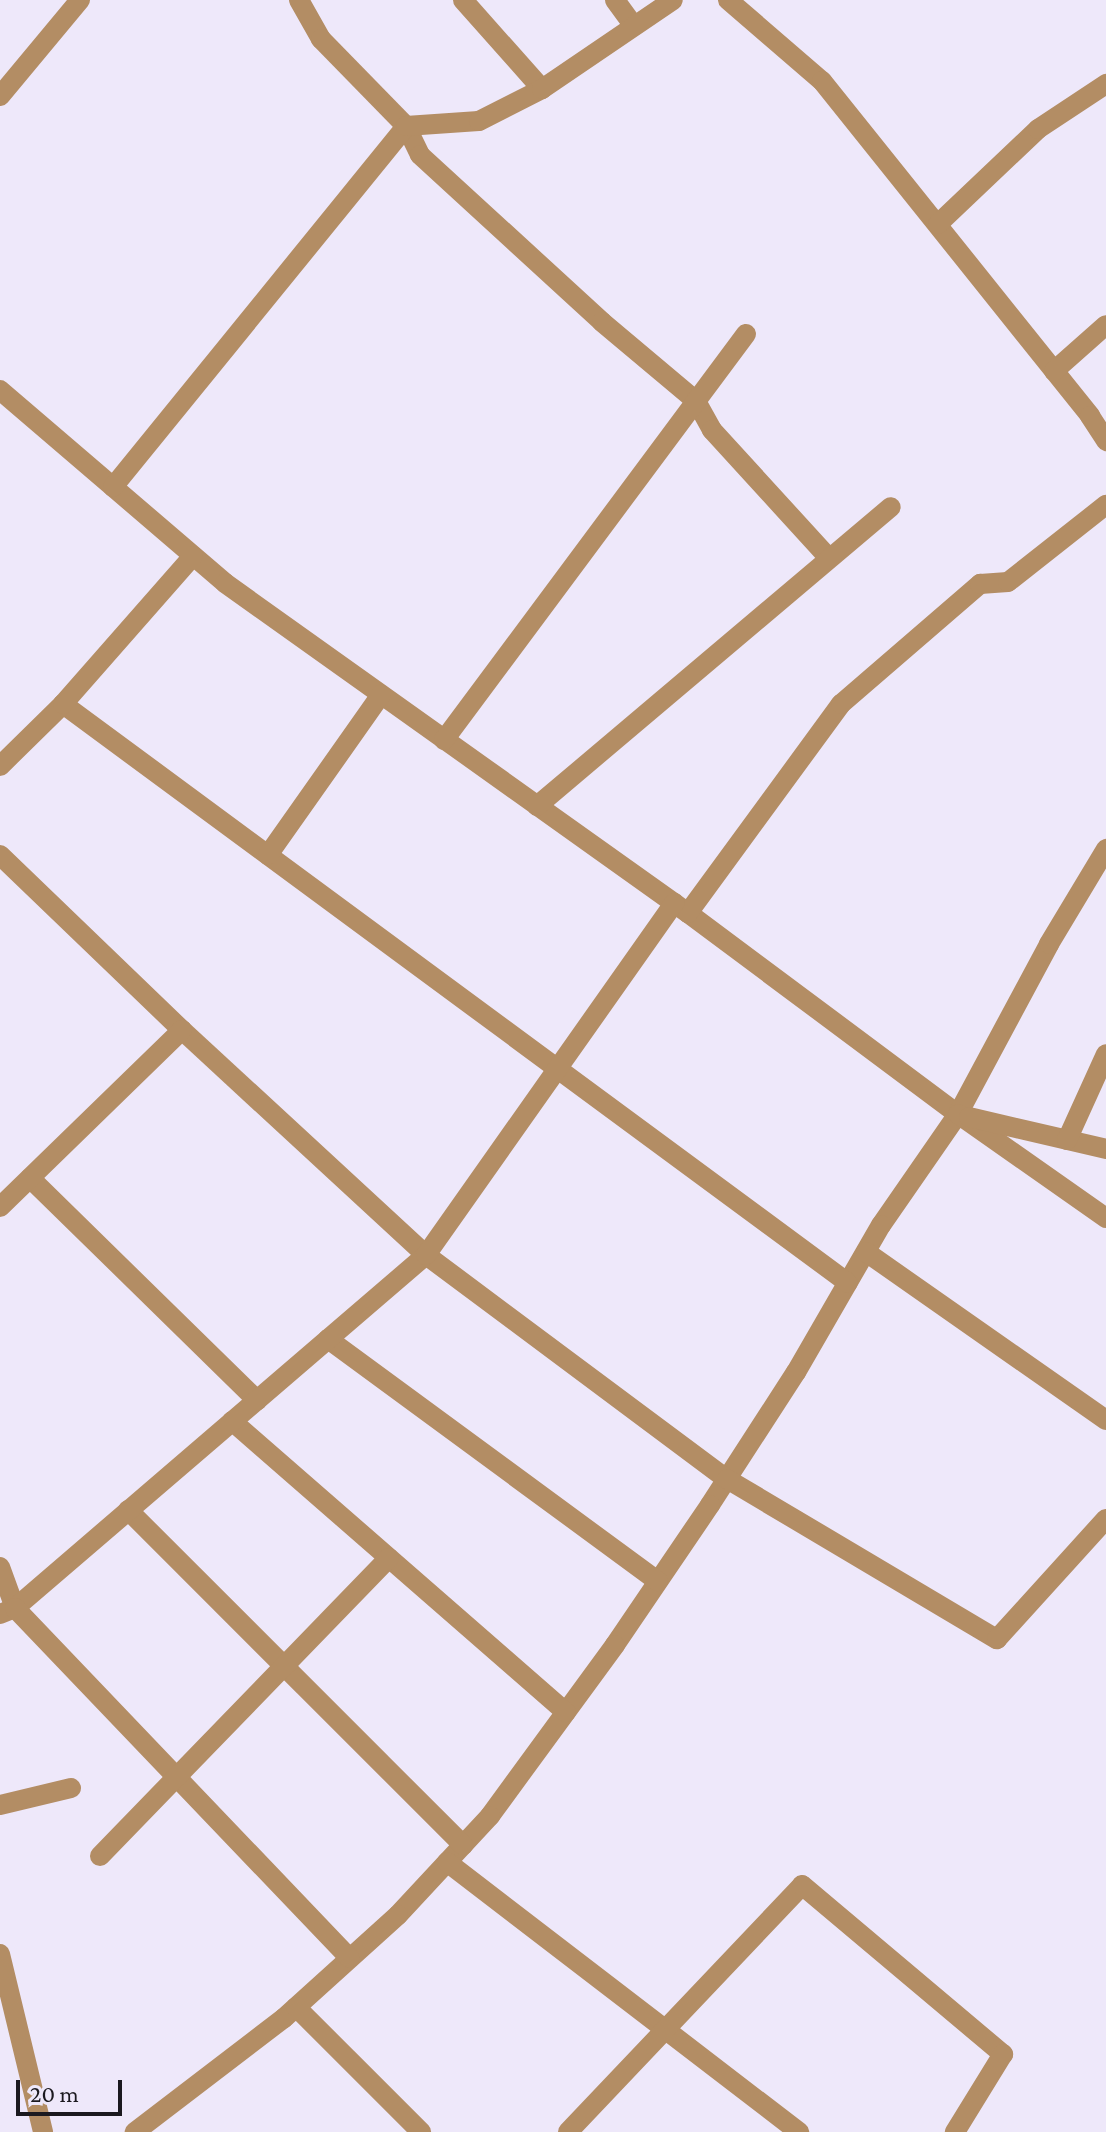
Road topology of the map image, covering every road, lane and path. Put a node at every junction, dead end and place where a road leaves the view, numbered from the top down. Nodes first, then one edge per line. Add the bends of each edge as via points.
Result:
1 (80, 0) edge
2 (299, 0) edge
3 (463, 0) edge
4 (615, 0) edge
5 (673, 0) edge
6 (728, 0) edge
7 (634, 26) junction
8 (1106, 84) edge
9 (542, 89) junction
10 (0, 96) edge
11 (406, 126) junction
12 (938, 224) junction
13 (1106, 325) edge
14 (746, 334) dead end
15 (1054, 371) junction
16 (0, 390) edge
17 (696, 401) junction
18 (1106, 441) edge
19 (113, 487) junction
20 (1106, 505) edge
21 (891, 507) dead end
22 (193, 556) junction
23 (829, 558) junction
24 (381, 695) junction
25 (63, 704) junction
26 (444, 740) junction
27 (0, 766) edge
28 (537, 806) junction
29 (1106, 849) edge
30 (0, 855) edge
31 (268, 855) junction
32 (681, 908) junction
33 (182, 1030) junction
34 (1106, 1054) edge
35 (557, 1069) junction
36 (958, 1114) junction
37 (1067, 1140) junction
38 (1106, 1149) edge
39 (30, 1178) junction
40 (0, 1207) edge
41 (1106, 1218) edge
42 (866, 1252) junction
43 (426, 1255) junction
44 (848, 1283) junction
45 (328, 1339) junction
46 (257, 1400) junction
47 (1106, 1420) edge
48 (232, 1421) junction
49 (727, 1479) junction
50 (128, 1510) junction
51 (1106, 1519) edge
52 (389, 1558) junction
53 (0, 1567) edge
54 (658, 1581) junction
55 (8, 1611) edge
56 (284, 1666) junction
57 (566, 1712) junction
58 (177, 1776) junction
59 (71, 1788) dead end
60 (0, 1805) edge
61 (463, 1845) junction
62 (100, 1856) dead end
63 (447, 1862) junction
64 (0, 1954) edge
65 (350, 1958) junction
66 (6, 2005) edge
67 (296, 2007) junction
68 (668, 2031) junction
69 (43, 2132) edge
70 (135, 2132) edge
71 (421, 2132) edge
72 (568, 2132) edge
73 (799, 2132) edge
74 (955, 2132) edge

1 - 10 street
2 - 11 street via 321,39
3 - 9 street
4 - 7 street
5 - 7 street
6 - 12 street via 822,81
7 - 9 street
8 - 12 street via 1038,129
9 - 11 street via 479,121
11 - 17 street via 420,155
11 - 19 street
12 - 15 street
13 - 15 street
14 - 17 street
15 - 18 street
16 - 19 street
17 - 23 street via 712,430
17 - 26 street
19 - 22 street
20 - 32 street via 1008,582 980,584 841,704
21 - 23 street
22 - 24 street
22 - 25 street
23 - 28 street
24 - 26 street
24 - 31 street
25 - 27 street
25 - 31 street
26 - 28 street
28 - 32 street
29 - 36 street
30 - 33 street
31 - 35 street
32 - 35 street
32 - 36 street
33 - 39 street
33 - 43 street
34 - 37 street
35 - 43 street
35 - 44 street
36 - 37 street
36 - 41 street
36 - 42 street
37 - 38 street
39 - 40 street
39 - 46 street
42 - 44 street
42 - 47 street
43 - 45 street
43 - 49 street
44 - 49 street
45 - 46 street
45 - 54 street
46 - 48 street
48 - 50 street
48 - 52 street
49 - 51 street via 997,1639
49 - 54 street
50 - 55 street
50 - 56 street
52 - 56 street
52 - 57 street
53 - 55 street
54 - 57 street
55 - 58 street
56 - 58 street
56 - 61 street
57 - 61 street
58 - 62 street
58 - 65 street
59 - 60 street
61 - 63 street
63 - 65 street
63 - 68 street
64 - 66 street
65 - 67 street
66 - 69 street
67 - 70 street
67 - 71 street
68 - 72 street
68 - 73 street
68 - 74 street via 802,1885 1003,2054

